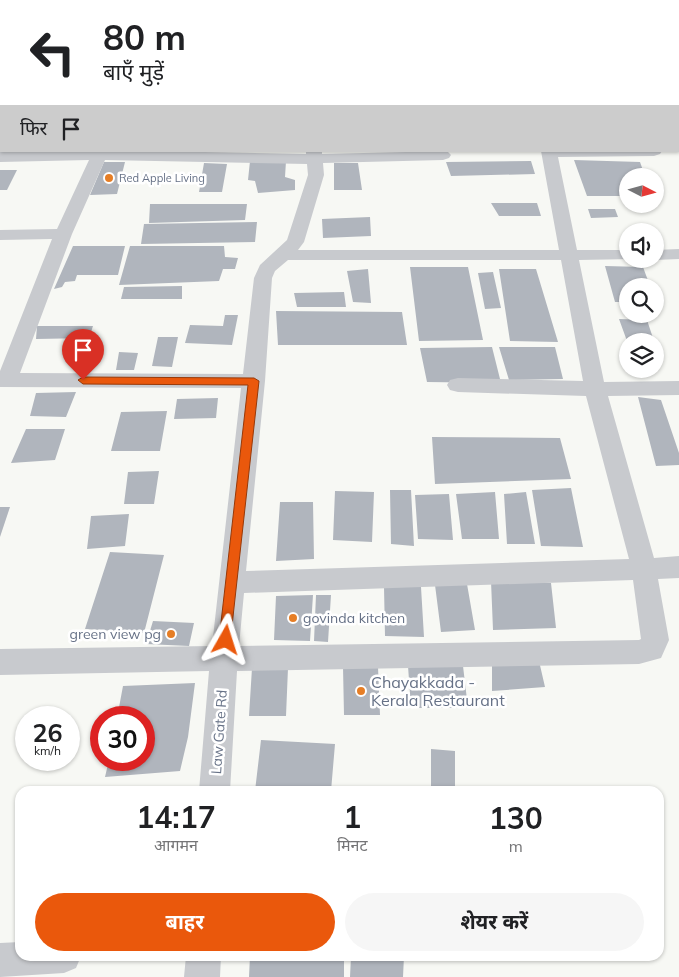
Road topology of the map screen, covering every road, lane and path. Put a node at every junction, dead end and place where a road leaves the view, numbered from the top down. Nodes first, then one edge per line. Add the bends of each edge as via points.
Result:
1 (549, 152) edge
2 (100, 153) edge
3 (314, 155) edge
4 (443, 155) dead end
5 (0, 158) edge
6 (63, 234) junction
7 (0, 235) edge
8 (679, 254) edge
9 (570, 255) junction
10 (619, 255) edge
11 (664, 255) edge
12 (283, 256) junction
13 (3, 380) edge
14 (254, 381) junction
15 (458, 385) dead end
16 (679, 388) edge
17 (596, 389) junction
18 (679, 567) edge
19 (644, 569) junction
20 (232, 582) junction
21 (224, 660) junction
22 (0, 662) edge
23 (215, 786) edge
24 (15, 960) edge
25 (0, 961) edge
26 (204, 961) edge
27 (202, 977) edge

1 - 9 street
2 - 3 street
2 - 5 street
2 - 6 street
3 - 4 street
3 - 12 street, Law Gate Rd via 316,175 295,242
6 - 7 street
6 - 13 street
8 - 11 street
9 - 10 street
9 - 12 street
9 - 17 street
12 - 14 street, Law Gate Rd via 266,269 263,278
13 - 14 street
14 - 20 street, Law Gate Rd
15 - 17 street
16 - 17 street
17 - 19 street
18 - 19 street
19 - 20 street
19 - 21 street via 655,640 651,649 639,652
20 - 21 street, Law Gate Rd
21 - 22 street
21 - 23 street, Law Gate Rd
24 - 25 street
26 - 27 street

